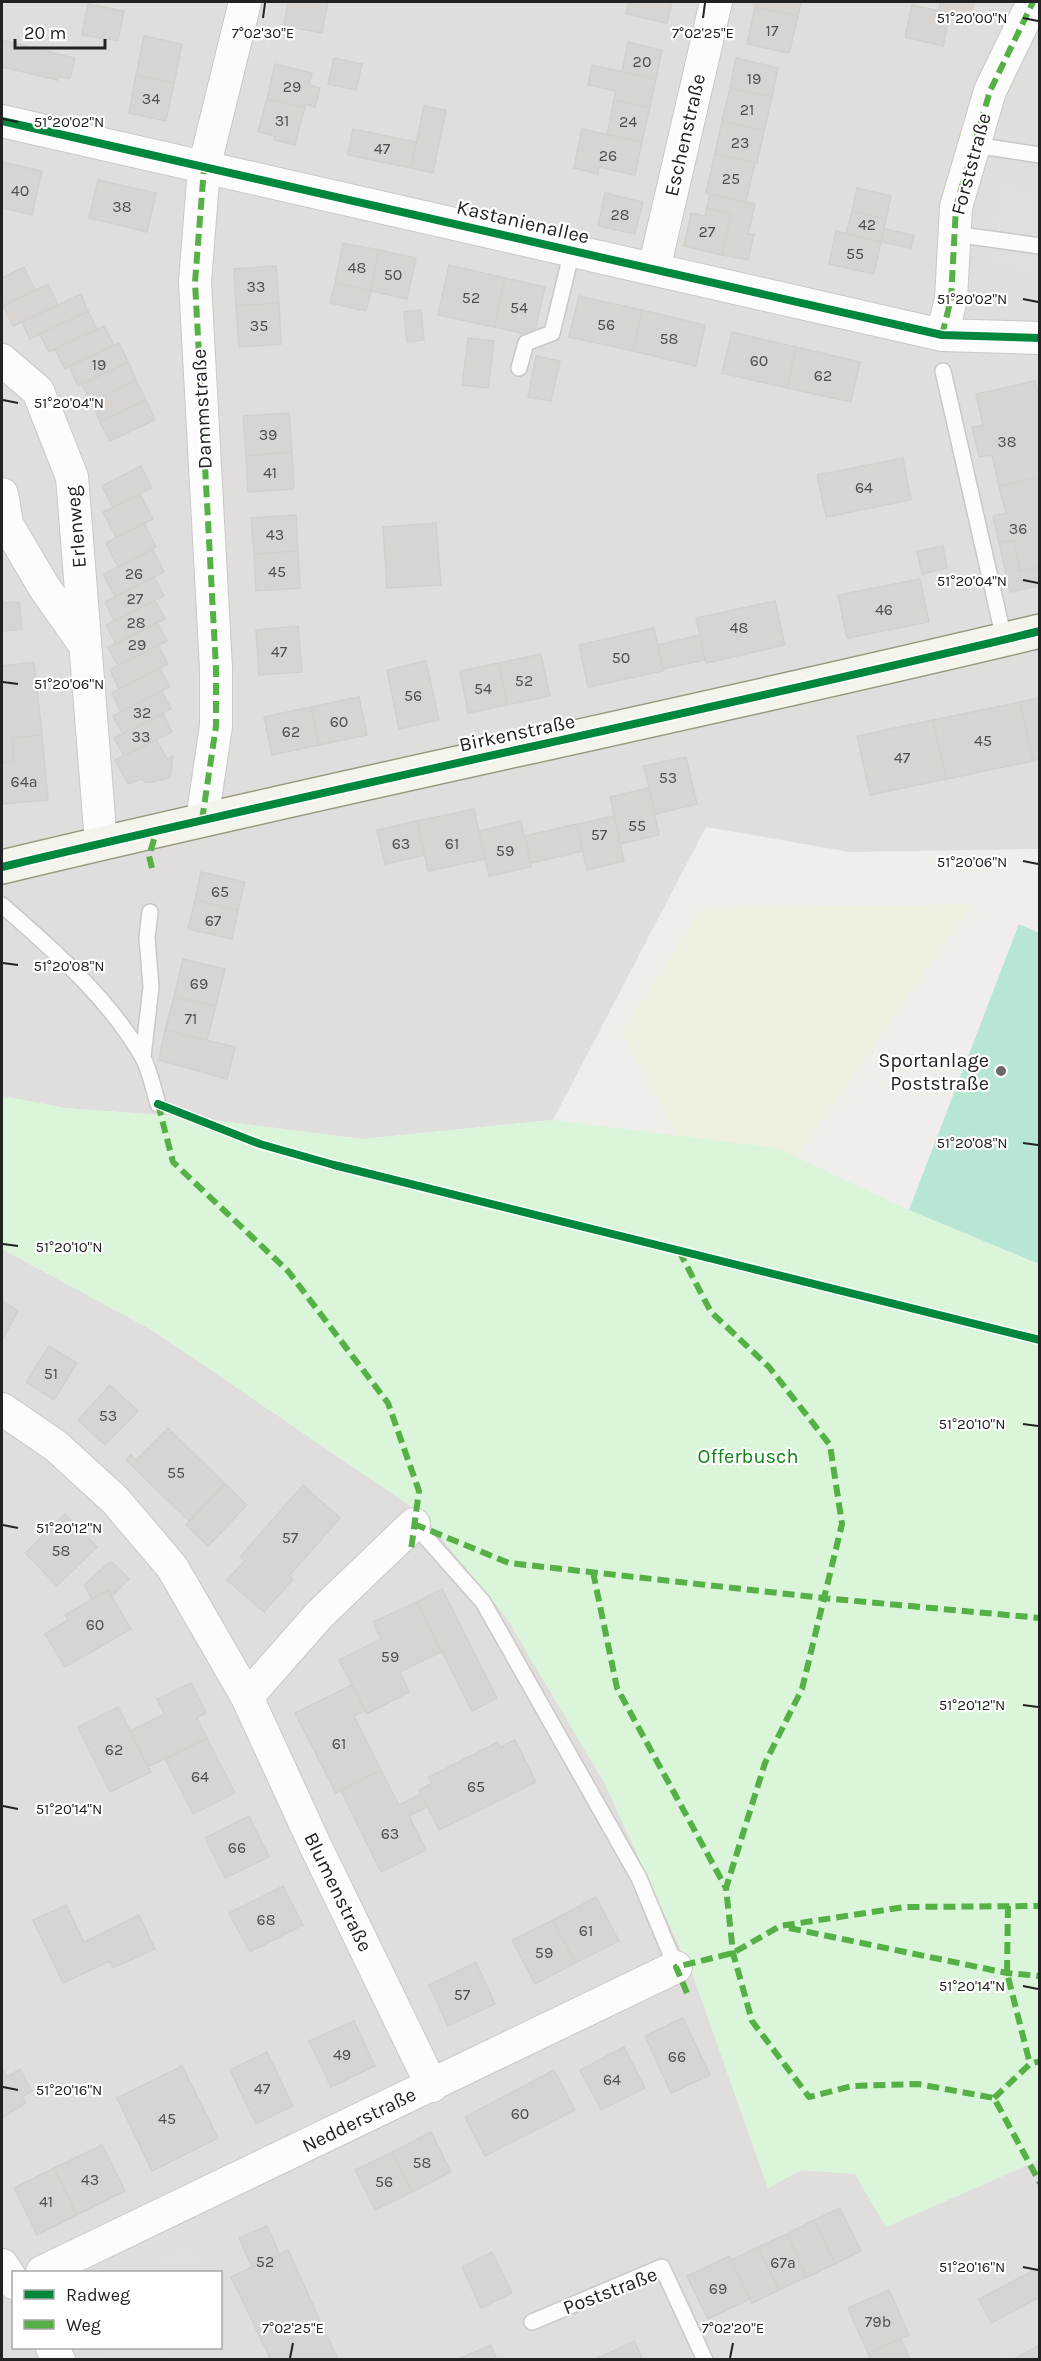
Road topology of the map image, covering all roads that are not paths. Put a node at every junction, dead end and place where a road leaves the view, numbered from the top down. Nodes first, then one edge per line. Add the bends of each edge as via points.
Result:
1 (245, 2) edge
2 (716, 2) edge
3 (1033, 2) edge
4 (2, 121) edge
5 (974, 145) junction
6 (1040, 155) edge
7 (204, 168) junction
8 (954, 234) junction
9 (1040, 246) edge
10 (572, 250) junction
11 (654, 269) junction
12 (942, 335) junction
13 (1040, 339) edge
14 (2, 360) edge
15 (519, 368) dead end
16 (943, 371) dead end
17 (2, 494) edge
18 (1040, 631) edge
19 (1004, 639) junction
20 (85, 645) junction
21 (202, 820) junction
22 (101, 843) junction
23 (2, 867) edge
24 (2, 905) edge
25 (150, 912) dead end
26 (142, 1057) junction
27 (158, 1104) dead end
28 (2, 1409) edge
29 (414, 1524) joint
30 (248, 1697) junction
31 (676, 1967) joint
32 (432, 2086) junction
33 (2, 2265) edge
34 (44, 2271) edge
35 (12, 2282) edge
36 (532, 2322) dead end
37 (705, 2360) edge

1 - 7 street, Dammstraße
2 - 11 street, Eschenstraße
3 - 5 street, Forststraße via 990,91
4 - 7 street, Kastanienallee
5 - 6 lane
5 - 8 street, Forststraße via 956,207
7 - 10 street, Kastanienallee
7 - 21 street, Dammstraße via 195,282 216,726
8 - 9 lane
8 - 12 street, Forststraße via 951,298
10 - 11 street, Kastanienallee
10 - 15 lane via 552,333 526,343
11 - 12 street, Kastanienallee
12 - 13 street, Kastanienallee
14 - 20 street, Erlenweg via 38,391 72,477
16 - 19 lane
17 - 20 street, Erlenweg via 7,524
18 - 19 street, Birkenstraße
19 - 21 street, Birkenstraße
20 - 22 street, Erlenweg
21 - 22 street, Birkenstraße
22 - 23 street, Birkenstraße
24 - 26 lane via 70,966 108,1008
25 - 26 lane via 147,937 151,987
26 - 27 lane
28 - 30 street, Blumenstraße via 56,1446 116,1500 172,1566
29 - 30 street via 320,1614
29 - 31 lane via 483,1602 639,1878
30 - 32 street, Blumenstraße
31 - 32 street, Nedderstraße
32 - 34 street, Nedderstraße
33 - 35 street
36 - 37 lane, Poststraße via 662,2267

